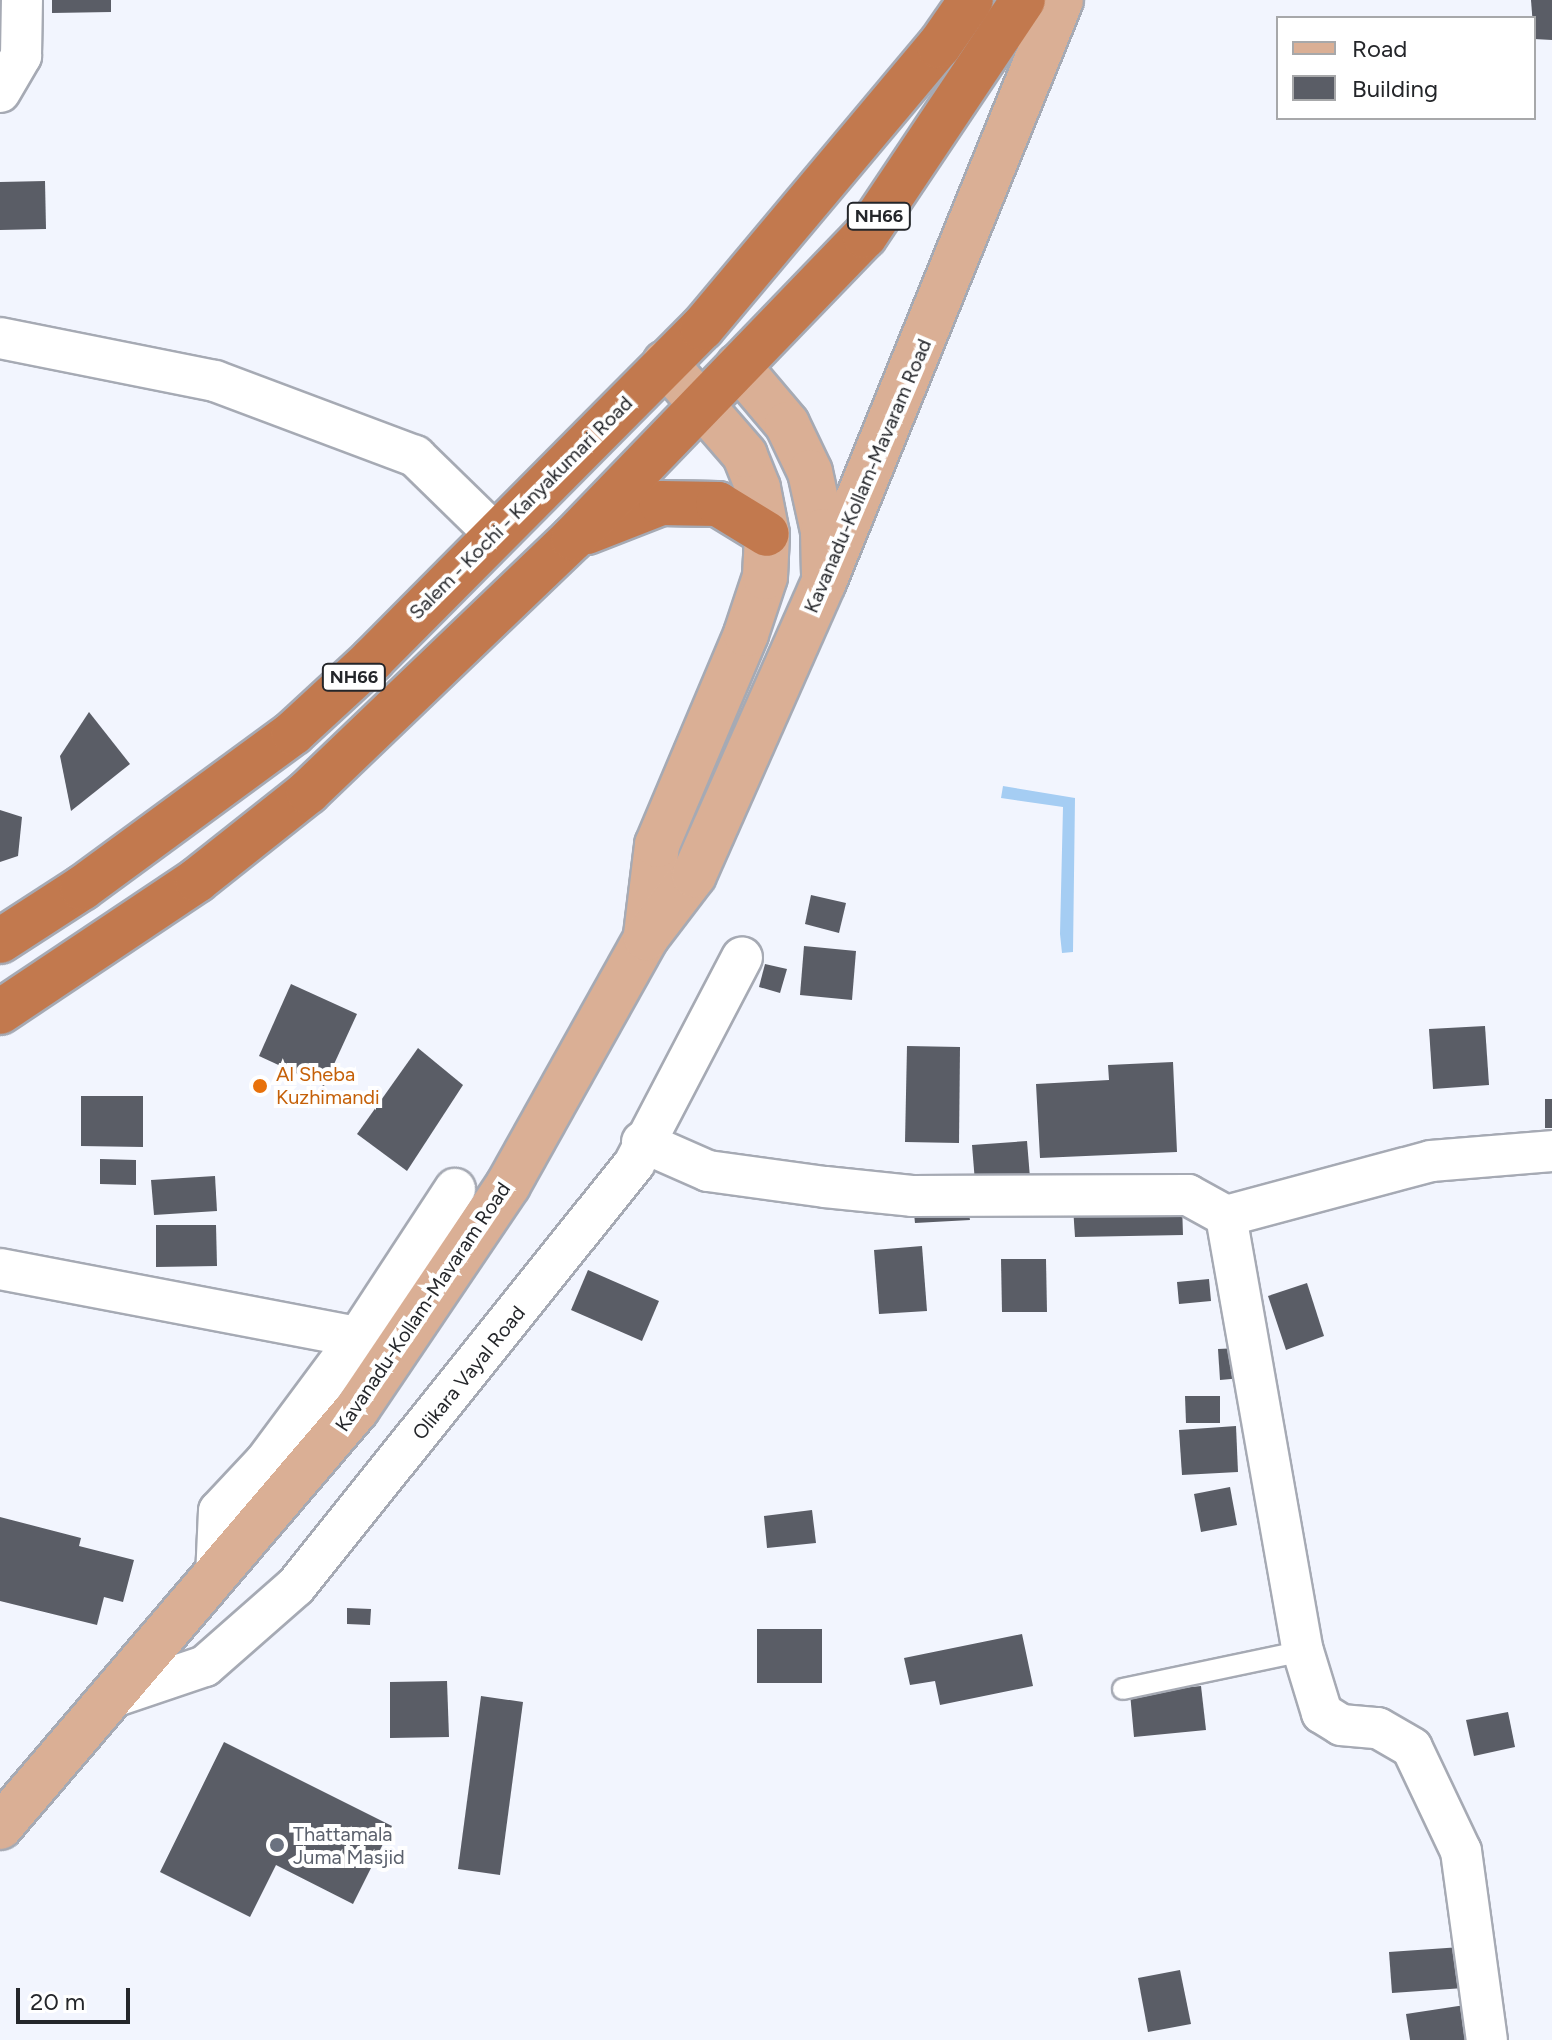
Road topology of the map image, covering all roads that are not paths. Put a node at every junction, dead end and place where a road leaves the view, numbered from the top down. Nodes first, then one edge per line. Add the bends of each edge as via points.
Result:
1 (22, 0) edge
2 (971, 0) edge
3 (1023, 0) edge
4 (1061, 0) edge
5 (0, 92) edge
6 (0, 338) edge
7 (665, 363) junction
8 (738, 366) junction
9 (702, 405) junction
10 (767, 534) junction
11 (496, 535) junction
12 (573, 538) junction
13 (824, 582) junction
14 (646, 938) junction
15 (0, 941) edge
16 (742, 957) dead end
17 (0, 1012) edge
18 (642, 1142) junction
19 (1552, 1151) edge
20 (455, 1189) dead end
21 (1226, 1216) junction
22 (0, 1269) edge
23 (358, 1337) junction
24 (216, 1576) junction
25 (1303, 1651) junction
26 (1123, 1689) dead end
27 (107, 1699) junction
28 (0, 1827) edge
29 (1487, 2040) edge

1 - 5 street via 21,56
2 - 7 highway, Salem - Kochi - Kanyakumari Road / NH66 via 826,183 702,328
3 - 8 highway, NH66 via 865,236
4 - 13 main road, Kavanadu-Kollam-Mavaram Road
6 - 11 street via 215,381 415,456
7 - 9 main road, Kavanadu-Kollam-Mavaram Road
7 - 11 highway, Salem - Kochi - Kanyakumari Road / NH66
8 - 9 highway, NH66
8 - 13 main road via 787,424 810,472 823,531
9 - 10 main road, Kavanadu-Kollam-Mavaram Road via 745,455
9 - 12 highway, NH66
10 - 12 highway via 718,504 661,503
10 - 14 main road, Kavanadu-Kollam-Mavaram Road via 765,577 746,634 657,845
11 - 15 highway, Salem - Kochi - Kanyakumari Road / NH66 via 293,733 82,888
12 - 17 highway, NH66 via 308,792 197,880
13 - 14 main road, Kavanadu-Kollam-Mavaram Road via 694,875
14 - 24 main road, Kavanadu-Kollam-Mavaram Road via 508,1185 357,1409
16 - 18 street, Olikara Vayal Road
18 - 21 street via 708,1171 825,1187 912,1196 1188,1195
18 - 27 street, Olikara Vayal Road via 634,1164 511,1323 296,1586 205,1666
19 - 21 street via 1431,1161
20 - 23 street
21 - 25 street
22 - 23 street
23 - 24 street via 265,1462 219,1511
24 - 27 main road, Kavanadu-Kollam-Mavaram Road
25 - 26 lane
25 - 29 street via 1322,1713 1341,1725 1378,1728 1412,1748 1461,1851
27 - 28 main road, Kavanadu-Kollam-Mavaram Road

